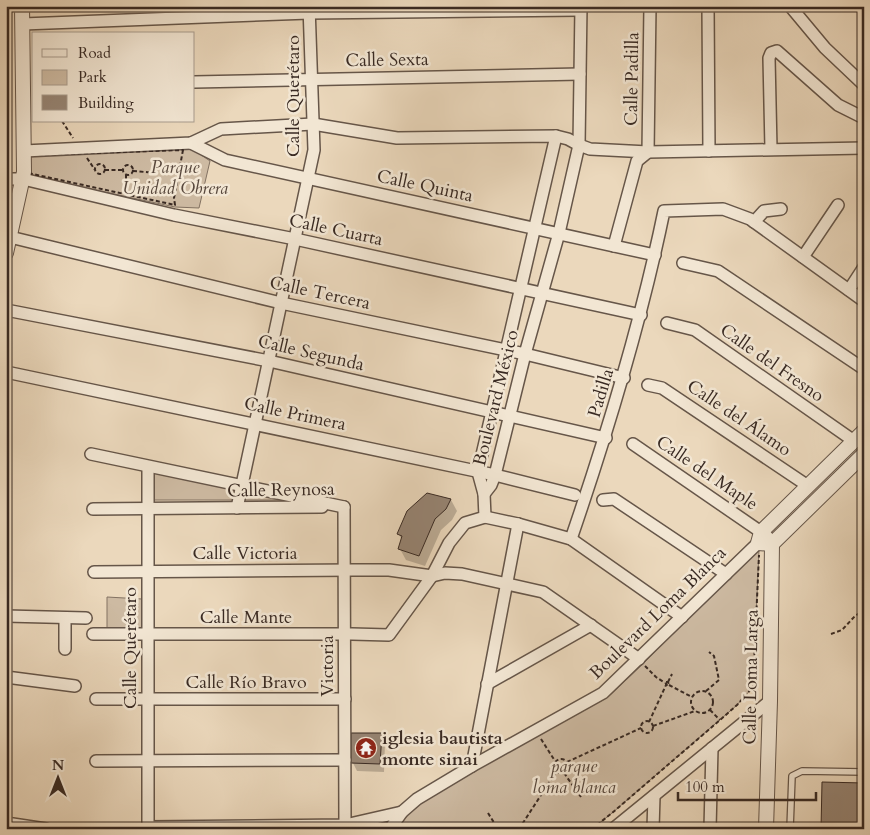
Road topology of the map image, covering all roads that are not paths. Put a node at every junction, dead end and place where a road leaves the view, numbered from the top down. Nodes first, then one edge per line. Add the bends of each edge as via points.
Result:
1 (22, 6) edge
2 (650, 6) edge
3 (708, 6) edge
4 (790, 6) edge
5 (581, 8) edge
6 (309, 10) edge
7 (23, 24) junction
8 (580, 74) junction
9 (312, 79) junction
10 (195, 82) edge
11 (864, 85) edge
12 (29, 86) edge
13 (864, 118) edge
14 (313, 124) junction
15 (556, 136) junction
16 (191, 143) junction
17 (579, 146) junction
18 (864, 148) edge
19 (771, 149) junction
20 (24, 151) junction
21 (709, 151) junction
22 (648, 152) junction
23 (308, 178) junction
24 (6, 179) edge
25 (23, 179) junction
26 (838, 206) dead end
27 (781, 209) dead end
28 (754, 222) junction
29 (534, 228) junction
30 (559, 233) junction
31 (10, 237) junction
32 (295, 239) junction
33 (614, 246) junction
34 (6, 254) edge
35 (655, 255) junction
36 (803, 257) junction
37 (683, 263) dead end
38 (864, 267) edge
39 (520, 288) junction
40 (849, 290) junction
41 (541, 294) junction
42 (864, 300) edge
43 (281, 303) junction
44 (6, 310) edge
45 (641, 315) junction
46 (667, 323) dead end
47 (506, 350) junction
48 (525, 354) junction
49 (269, 361) junction
50 (864, 369) edge
51 (6, 372) edge
52 (624, 378) junction
53 (648, 386) dead end
54 (492, 413) junction
55 (510, 415) junction
56 (255, 424) junction
57 (864, 431) edge
58 (606, 438) junction
59 (854, 441) junction
60 (633, 444) dead end
61 (91, 454) dead end
62 (864, 454) edge
63 (148, 467) junction
64 (478, 472) junction
65 (495, 475) junction
66 (242, 485) junction
67 (808, 486) junction
68 (484, 494) junction
69 (575, 495) dead end
70 (603, 500) dead end
71 (344, 507) junction
72 (237, 508) junction
73 (93, 509) dead end
74 (147, 509) junction
75 (485, 517) junction
76 (518, 524) junction
77 (572, 539) junction
78 (759, 541) junction
79 (772, 544) junction
80 (147, 571) junction
81 (344, 571) junction
82 (94, 572) dead end
83 (726, 574) junction
84 (432, 576) junction
85 (506, 584) junction
86 (6, 616) edge
87 (682, 617) junction
88 (65, 618) junction
89 (86, 618) dead end
90 (592, 625) junction
91 (93, 634) dead end
92 (148, 634) junction
93 (345, 634) junction
94 (65, 649) dead end
95 (641, 662) junction
96 (6, 677) edge
97 (487, 684) junction
98 (75, 686) dead end
99 (96, 699) dead end
100 (148, 699) junction
101 (345, 699) junction
102 (770, 701) junction
103 (712, 748) junction
104 (344, 760) junction
105 (96, 761) dead end
106 (148, 761) junction
107 (472, 766) junction
108 (864, 772) edge
109 (654, 796) junction
110 (402, 812) junction
111 (6, 823) edge
112 (344, 825) junction
113 (148, 828) edge
114 (46, 829) edge
115 (390, 829) edge
116 (613, 829) edge
117 (653, 829) edge
118 (710, 829) edge
119 (766, 829) edge
120 (790, 829) edge

1 - 7 street
2 - 22 street, Calle Padilla
3 - 21 street
4 - 11 street via 825,48
5 - 6 street
5 - 8 street, Boulevard México
6 - 7 street
6 - 9 street, Calle Querétaro
7 - 12 street
8 - 9 street, Calle Sexta
8 - 17 street, Boulevard México
9 - 10 street, Calle Sexta
9 - 14 street, Calle Querétaro
12 - 20 street
13 - 19 street via 838,105 777,51 769,58
14 - 15 street via 397,138
14 - 16 street via 222,129
14 - 23 street, Calle Querétaro via 314,150
15 - 17 street
15 - 29 street, Boulevard México
16 - 20 street
16 - 23 street, Calle Quinta via 225,160
17 - 22 street
17 - 30 street, Boulevard México
18 - 19 street
19 - 21 street
20 - 25 street
21 - 22 street
22 - 33 street via 637,161
23 - 29 street, Calle Quinta
23 - 32 street, Calle Querétaro
24 - 25 street, Calle Cuarta
25 - 31 street
25 - 32 street, Calle Cuarta via 174,215
26 - 36 street
27 - 28 street via 764,211
28 - 35 street, Padilla via 724,209 664,211
28 - 36 street
29 - 30 street, Calle Quinta
29 - 39 street, Boulevard México
30 - 33 street, Calle Quinta
30 - 41 street, Boulevard México
31 - 34 street
31 - 43 street, Calle Tercera
32 - 39 street, Calle Cuarta
32 - 43 street, Calle Querétaro
33 - 35 street, Calle Quinta
35 - 45 street, Padilla
36 - 40 street
37 - 50 street via 718,271
38 - 40 street
39 - 41 street, Calle Cuarta
39 - 47 street, Boulevard México
40 - 42 street
41 - 45 street, Calle Cuarta
41 - 48 street, Boulevard México
43 - 47 street, Calle Tercera
43 - 49 street, Calle Querétaro
44 - 49 street, Calle Segunda
45 - 52 street, Padilla
46 - 59 street, Calle del Fresno via 695,330
47 - 48 street, Calle Tercera
47 - 54 street, Boulevard México
48 - 52 street, Calle Tercera
48 - 55 street, Boulevard México
49 - 54 street, Calle Segunda
49 - 56 street, Calle Querétaro
51 - 56 street, Calle Primera
52 - 58 street, Padilla
53 - 67 street, Calle del Álamo via 662,388
54 - 55 street, Calle Segunda
54 - 64 street, Boulevard México
55 - 58 street, Calle Segunda
55 - 65 street, Boulevard México
56 - 64 street, Calle Primera
56 - 66 street, Calle Querétaro
57 - 59 street, Boulevard Loma Blanca
58 - 77 street, Padilla
59 - 67 street, Boulevard Loma Blanca
60 - 78 street, Calle del Maple
61 - 63 street, Calle Reynosa
62 - 79 street
63 - 66 street, Calle Reynosa
63 - 74 street, Calle Querétaro
64 - 65 street, Calle Primera
64 - 68 street, Boulevard México
65 - 68 street, Boulevard México
65 - 69 street, Calle Primera
66 - 71 street, Calle Reynosa
66 - 72 street, Calle Querétaro
67 - 78 street, Boulevard Loma Blanca
68 - 75 street
70 - 83 street via 614,499
71 - 72 street, Calle Reynosa
71 - 81 street, Victoria
72 - 74 street, Calle Reynosa
73 - 74 street, Calle Reynosa
74 - 80 street, Calle Querétaro
75 - 76 street
75 - 84 street via 465,523 449,543
76 - 77 street
76 - 85 street
77 - 87 street
78 - 79 street
78 - 83 street, Boulevard Loma Blanca
79 - 102 street, Calle Loma Larga
80 - 81 street, Calle Victoria
80 - 82 street, Calle Victoria
80 - 92 street, Calle Querétaro
81 - 84 street, Calle Victoria via 389,570
81 - 93 street, Victoria
83 - 87 street, Boulevard Loma Blanca
84 - 85 street, Calle Victoria via 462,574
84 - 93 street, Calle Mante via 388,635
85 - 90 street, Calle Victoria via 543,592
85 - 97 street
86 - 88 street
87 - 95 street, Boulevard Loma Blanca
88 - 89 street
88 - 94 street
90 - 95 street, Calle Victoria
90 - 97 street
91 - 92 street, Calle Mante
92 - 93 street, Calle Mante
92 - 100 street, Calle Querétaro
93 - 101 street, Victoria
95 - 107 street, Boulevard Loma Blanca via 603,694
96 - 98 street
97 - 107 street
99 - 100 street, Calle Río Bravo
100 - 101 street, Calle Río Bravo
100 - 106 street, Calle Querétaro
101 - 104 street, Victoria
102 - 103 street
102 - 119 street, Calle Loma Larga
103 - 109 street
103 - 118 street
104 - 106 street
104 - 112 street, Victoria
105 - 106 street
106 - 113 street, Calle Querétaro
107 - 110 street, Boulevard Loma Blanca via 416,799
108 - 120 lane via 802,771 792,776
109 - 116 street
109 - 117 street
110 - 112 street
110 - 115 street
111 - 114 street
112 - 113 street

